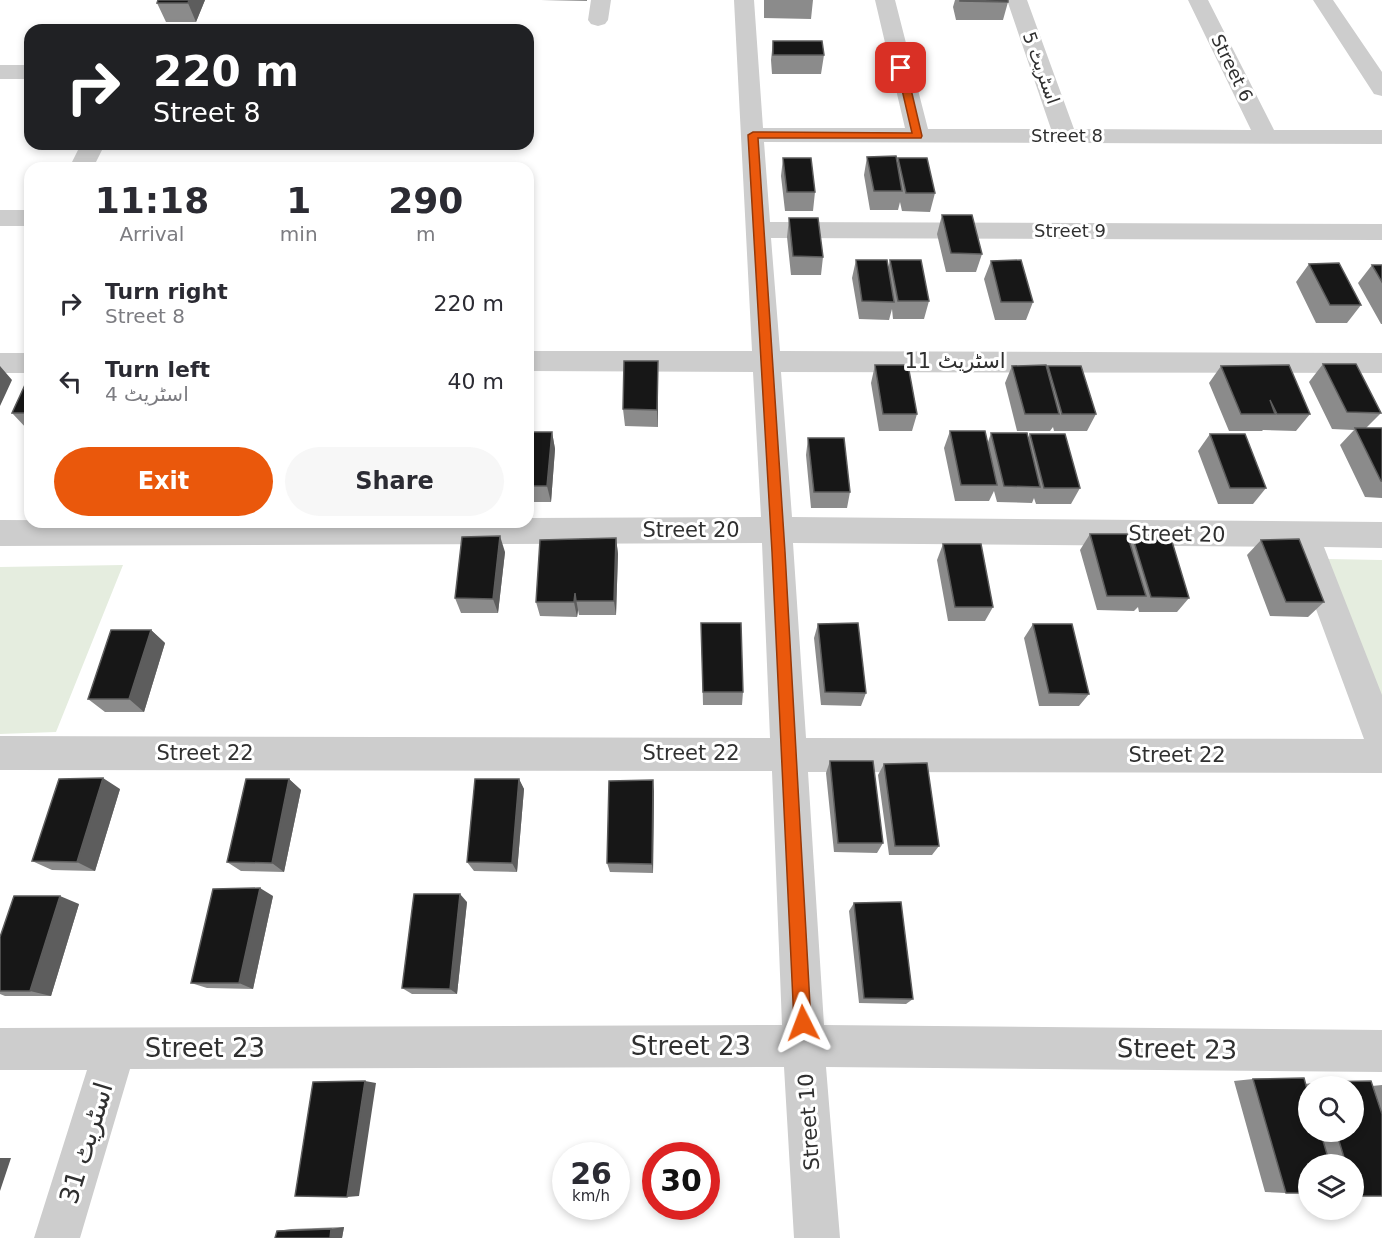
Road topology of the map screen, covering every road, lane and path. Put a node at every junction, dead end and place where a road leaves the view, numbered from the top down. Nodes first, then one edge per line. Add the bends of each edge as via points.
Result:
1 (744, 0) edge
2 (885, 0) edge
3 (1017, 0) edge
4 (1198, 0) edge
5 (1323, 0) edge
6 (0, 72) edge
7 (24, 72) edge
8 (1382, 89) edge
9 (753, 135) junction
10 (918, 136) junction
11 (1065, 136) junction
12 (1266, 136) junction
13 (1382, 136) edge
14 (0, 218) edge
15 (24, 218) edge
16 (759, 230) junction
17 (1382, 232) edge
18 (765, 360) junction
19 (534, 361) edge
20 (0, 363) edge
21 (24, 363) edge
22 (1382, 363) edge
23 (777, 530) junction
24 (0, 533) edge
25 (1304, 535) junction
26 (1382, 535) edge
27 (1382, 740) edge
28 (0, 753) edge
29 (789, 753) junction
30 (1382, 756) edge
31 (804, 1046) junction
32 (115, 1048) junction
33 (0, 1049) edge
34 (1382, 1051) edge
35 (57, 1238) edge
36 (817, 1238) edge

1 - 9 street, Street 10
2 - 10 street
3 - 11 street, اسٹریٹ 5
4 - 12 street, Street 6
5 - 8 street
6 - 7 street
9 - 10 street, Street 8
9 - 16 street, Street 10
10 - 11 street, Street 8
11 - 12 street, Street 8
12 - 13 street, Street 8
14 - 15 street
16 - 17 street, Street 9
16 - 18 street, Street 10
18 - 19 street, اسٹریٹ 11
18 - 22 street, اسٹریٹ 11
18 - 23 street, Street 10
20 - 21 street
23 - 24 street, Street 20
23 - 25 street, Street 20
23 - 29 street, Street 10
25 - 26 street, Street 20
25 - 27 street
28 - 29 street, Street 22
29 - 30 street, Street 22
29 - 31 street, Street 10
31 - 32 street, Street 23
31 - 34 street, Street 23
31 - 36 street, Street 10
32 - 33 street, Street 23
32 - 35 street, اسٹریٹ 31

